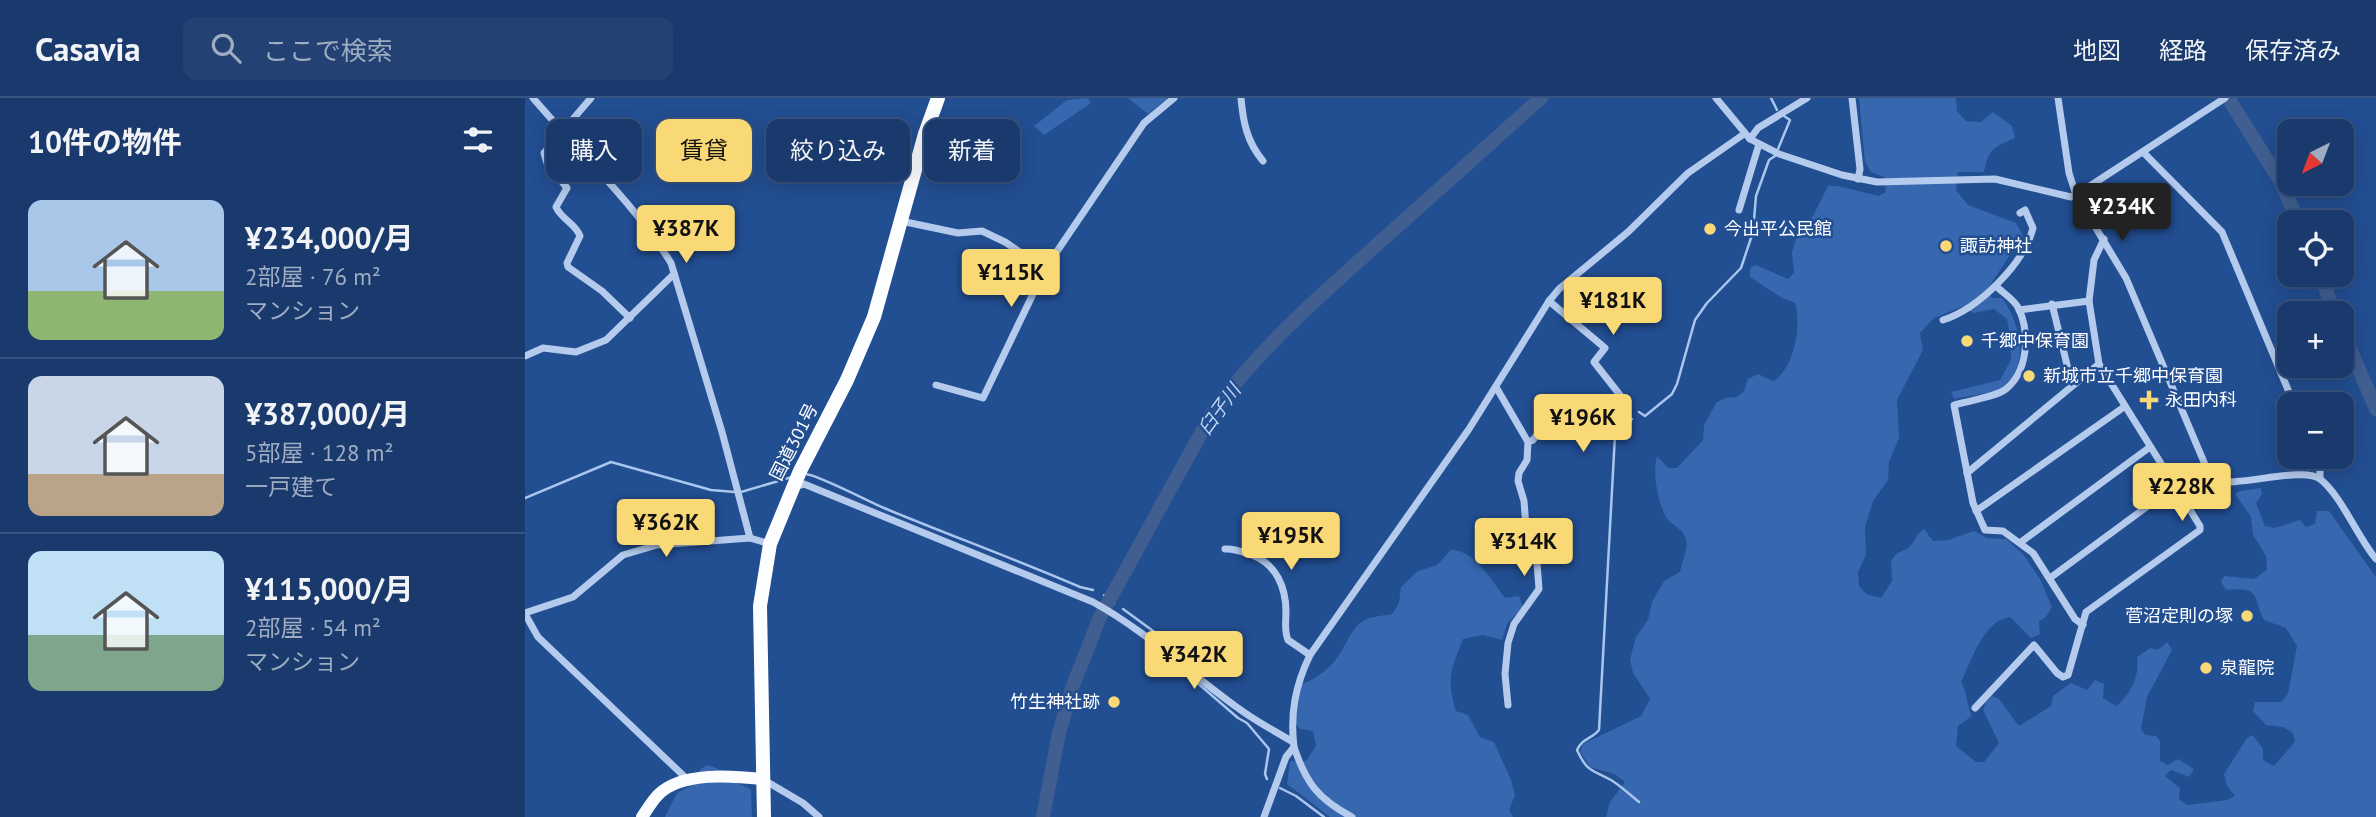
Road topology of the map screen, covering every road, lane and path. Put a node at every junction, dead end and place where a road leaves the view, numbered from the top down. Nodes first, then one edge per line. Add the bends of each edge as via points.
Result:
1 (533, 98) edge
2 (591, 98) edge
3 (938, 98) edge
4 (1174, 98) edge
5 (1241, 98) edge
6 (1716, 98) edge
7 (1807, 98) edge
8 (1852, 98) edge
9 (2058, 98) edge
10 (2222, 100) edge
11 (551, 119) edge
12 (573, 119) edge
13 (1747, 137) junction
14 (1759, 144) junction
15 (2143, 152) junction
16 (1263, 161) dead end
17 (1859, 179) junction
18 (562, 182) edge
19 (605, 182) edge
20 (2076, 195) junction
21 (1739, 211) dead end
22 (2020, 213) dead end
23 (900, 221) junction
24 (2104, 239) junction
25 (1045, 269) junction
26 (674, 274) junction
27 (1996, 286) junction
28 (1549, 301) junction
29 (2089, 301) junction
30 (2052, 304) junction
31 (2019, 310) junction
32 (630, 318) junction
33 (1943, 320) dead end
34 (525, 355) edge
35 (2099, 364) junction
36 (936, 385) dead end
37 (2072, 385) junction
38 (1496, 387) junction
39 (2289, 392) edge
40 (2124, 407) junction
41 (1528, 442) junction
42 (2150, 447) junction
43 (2320, 469) edge
44 (1967, 473) junction
45 (2320, 478) junction
46 (796, 480) junction
47 (2212, 481) junction
48 (2175, 486) junction
49 (2216, 499) dead end
50 (1976, 511) junction
51 (750, 538) junction
52 (2021, 542) junction
53 (770, 544) junction
54 (1225, 549) dead end
55 (2376, 559) edge
56 (2050, 578) junction
57 (525, 613) edge
58 (2083, 625) junction
59 (1310, 656) junction
60 (1508, 705) dead end
61 (1975, 708) dead end
62 (1294, 745) junction
63 (763, 779) junction
64 (689, 780) junction
65 (642, 817) edge
66 (764, 817) edge
67 (819, 817) edge
68 (1264, 817) edge
69 (1352, 817) edge

1 - 11 street
2 - 12 street
3 - 23 highway, 国道301号
4 - 25 street via 1144,123
5 - 16 street via 1244,125
6 - 13 street
7 - 13 street
8 - 17 street
9 - 20 street
10 - 15 street
13 - 14 street
13 - 28 street via 1688,173
14 - 17 street
14 - 21 street
15 - 20 street
15 - 39 street via 2222,232
17 - 20 street via 1995,179
18 - 32 street via 567,188 556,206 580,236 568,267
19 - 26 street via 659,244
20 - 24 street
22 - 27 street via 2025,210 2032,232
23 - 25 street via 958,233 982,231
23 - 46 highway, 国道301号 via 861,351
24 - 29 street via 2094,260
24 - 47 street via 2126,278
25 - 36 street via 983,398
26 - 32 street
26 - 51 street
27 - 31 street
27 - 33 street via 1965,312
28 - 38 street
28 - 41 street via 1605,348 1594,362 1627,404 1615,408 1585,441 1552,416
29 - 30 street
29 - 35 street
30 - 31 street
30 - 37 street
31 - 44 street via 2025,346 2018,377 1998,394 1954,405
32 - 34 street via 594,346 576,352 543,348
35 - 37 street
35 - 40 street
37 - 44 street
38 - 41 street
38 - 59 street
40 - 42 street
40 - 50 street
41 - 60 street via 1527,460 1518,481 1539,589 1514,624 1508,643
42 - 48 street
42 - 52 street
43 - 45 street
44 - 50 street
45 - 47 street via 2301,474 2232,484
45 - 55 street
46 - 53 highway, 国道301号
46 - 62 street via 1096,603
47 - 49 street
48 - 56 street
48 - 58 street via 2200,530 2086,612
50 - 52 street via 1985,530 2000,530
51 - 53 street
51 - 57 street via 657,545 623,555 573,597
52 - 56 street
53 - 63 highway, 国道301号 via 759,606
54 - 59 street via 1255,556 1277,573 1286,604 1288,640
56 - 58 street
57 - 64 street via 538,637
58 - 61 street via 2067,675 2057,673 2033,645
59 - 62 street via 1296,690 1291,722
62 - 68 street
62 - 69 street via 1310,784
63 - 64 main road via 722,775
63 - 66 highway, 国道301号
63 - 67 street
64 - 65 main road via 658,794

